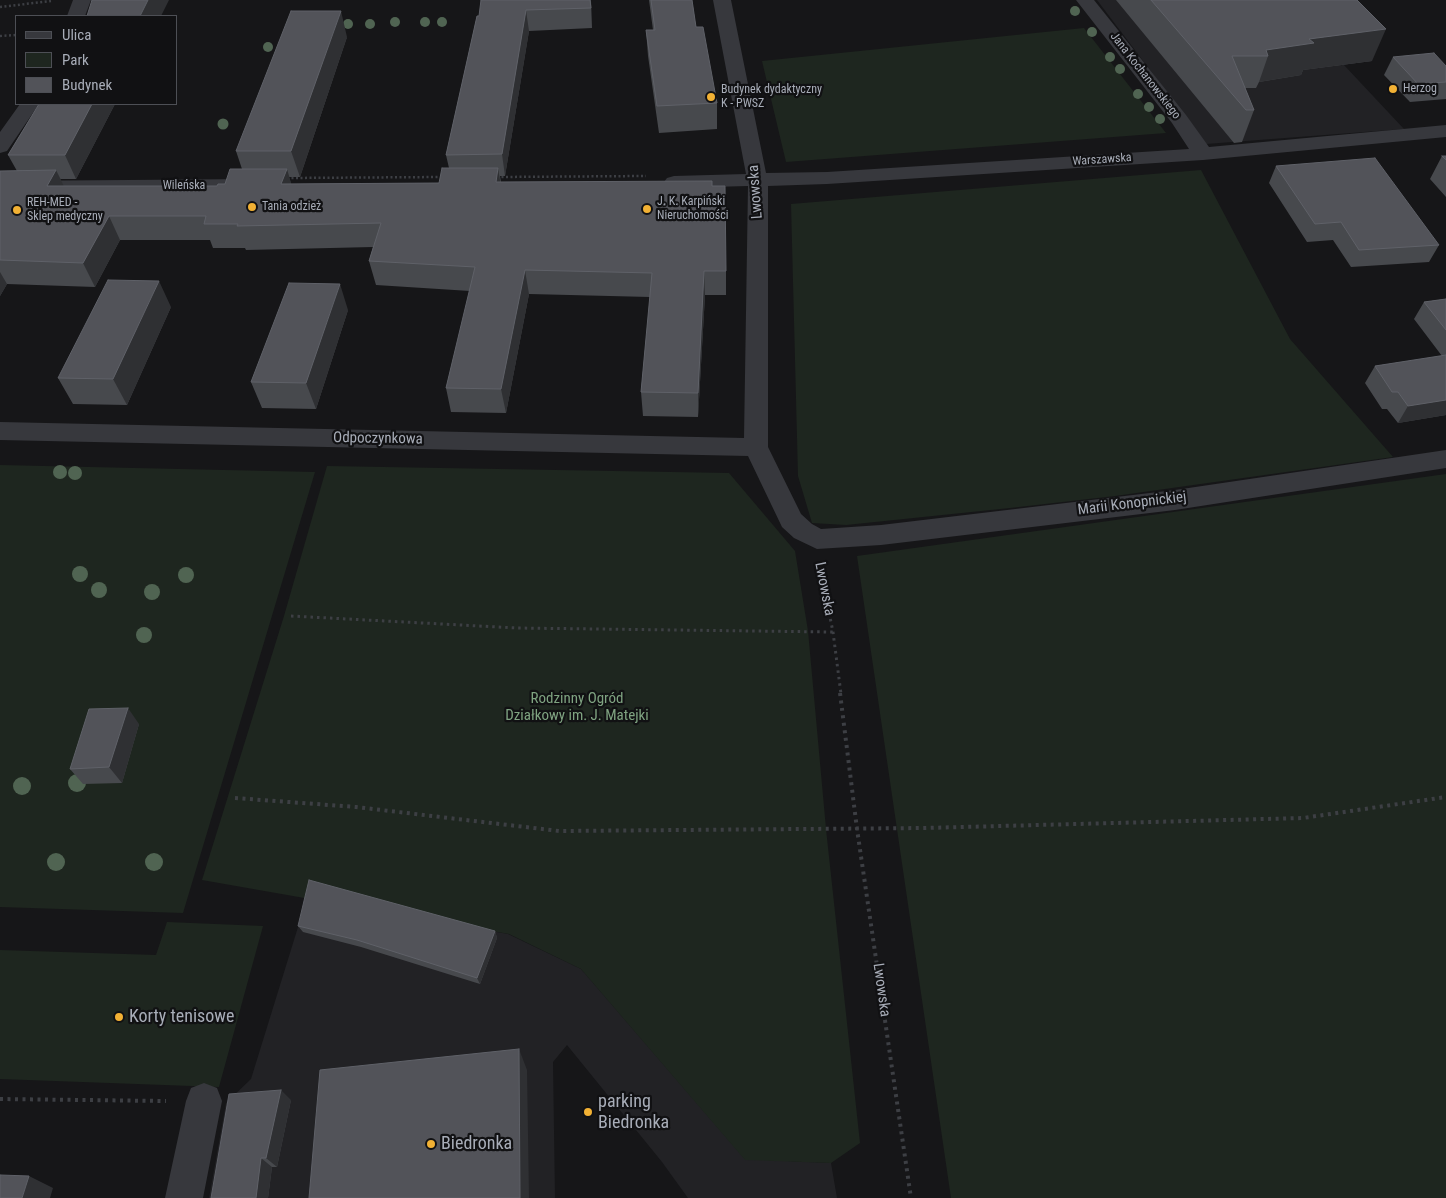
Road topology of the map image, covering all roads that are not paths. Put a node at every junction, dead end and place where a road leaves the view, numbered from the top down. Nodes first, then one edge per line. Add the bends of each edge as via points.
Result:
1 (82, 0) edge
2 (722, 0) edge
3 (1085, 0) edge
4 (76, 15) edge
5 (28, 105) edge
6 (1446, 131) edge
7 (0, 147) edge
8 (1203, 154) junction
9 (658, 182) edge
10 (758, 182) junction
11 (272, 185) edge
12 (0, 187) edge
13 (0, 431) edge
14 (756, 447) junction
15 (1446, 459) edge
16 (816, 538) joint
17 (204, 1101) road end
18 (184, 1198) edge

1 - 4 street
2 - 10 street, Lwowska
3 - 8 street, Jana Kochanowskiego via 1180,119
5 - 7 street
6 - 8 street, Warszawska
8 - 10 street, Warszawska
9 - 10 street
10 - 14 street, Lwowska
11 - 12 street, Wileńska
13 - 14 street, Odpoczynkowa
14 - 16 street, Lwowska via 791,520 803,532
15 - 16 street, Marii Konopnickiej via 1165,501 881,535
17 - 18 street

